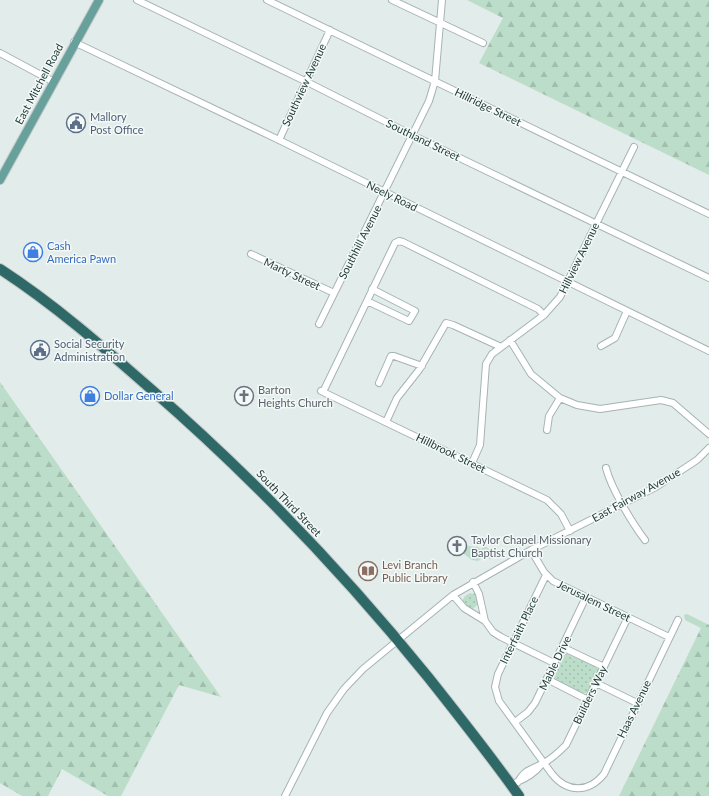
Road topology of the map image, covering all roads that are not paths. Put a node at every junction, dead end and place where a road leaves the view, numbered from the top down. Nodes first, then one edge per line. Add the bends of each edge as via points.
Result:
1 (99, 0) edge
2 (137, 0) edge
3 (267, 0) edge
4 (392, 0) edge
5 (442, 0) edge
6 (441, 24) junction
7 (330, 30) junction
8 (74, 42) junction
9 (483, 44) dead end
10 (0, 53) edge
11 (435, 80) junction
12 (54, 82) junction
13 (307, 82) junction
14 (412, 135) junction
15 (279, 140) junction
16 (634, 146) dead end
17 (621, 172) junction
18 (0, 180) edge
19 (385, 192) junction
20 (709, 214) edge
21 (597, 223) junction
22 (251, 254) dead end
23 (0, 269) edge
24 (709, 278) edge
25 (568, 281) junction
26 (372, 289) junction
27 (334, 293) junction
28 (367, 301) junction
29 (627, 311) junction
30 (544, 315) junction
31 (319, 324) dead end
32 (510, 340) junction
33 (601, 346) dead end
34 (501, 347) junction
35 (709, 351) edge
36 (422, 366) junction
37 (379, 383) dead end
38 (560, 398) junction
39 (386, 422) junction
40 (547, 430) dead end
41 (709, 434) edge
42 (709, 448) edge
43 (472, 463) junction
44 (606, 468) dead end
45 (623, 504) junction
46 (570, 531) junction
47 (644, 540) dead end
48 (532, 550) junction
49 (546, 575) junction
50 (473, 582) junction
51 (453, 595) junction
52 (586, 597) junction
53 (481, 605) junction
54 (472, 612) junction
55 (628, 617) junction
56 (678, 620) dead end
57 (485, 621) junction
58 (669, 638) junction
59 (398, 640) junction
60 (513, 643) junction
61 (562, 647) junction
62 (554, 663) junction
63 (604, 667) junction
64 (547, 680) junction
65 (596, 683) junction
66 (588, 700) junction
67 (637, 703) junction
68 (515, 722) junction
69 (542, 764) junction
70 (515, 784) junction
71 (285, 796) edge
72 (519, 796) edge

1 - 8 main road, East Mitchell Road
2 - 13 street, Southland Street
3 - 7 street, Hillridge Street
4 - 6 street
5 - 6 street, Southhill Avenue
6 - 9 street
6 - 11 street, Southhill Avenue
7 - 11 street, Hillridge Street
7 - 13 street, Southview Avenue
8 - 12 main road, East Mitchell Road
8 - 15 street, Neely Road
10 - 12 street
11 - 14 street, Southhill Avenue via 429,101
11 - 17 street, Hillridge Street
12 - 18 main road, East Mitchell Road
13 - 14 street, Southland Street
13 - 15 street, Southview Avenue
14 - 19 street, Southhill Avenue
14 - 21 street, Southland Street
15 - 19 street, Neely Road
16 - 17 street, Hillview Avenue
17 - 20 street, Hillridge Street
17 - 21 street, Hillview Avenue
19 - 25 street, Neely Road
19 - 27 street, Southhill Avenue
21 - 24 street, Southland Street
21 - 25 street, Hillview Avenue
22 - 27 street, Marty Street
23 - 59 highway, South Third Street via 120,362 226,457 292,522
25 - 29 street, Neely Road
25 - 30 street, Hillview Avenue via 560,298
26 - 28 street
26 - 28 street via 415,310 409,321
26 - 30 street via 395,243 400,241 538,309
27 - 31 street, Southhill Avenue
28 - 39 street, Hillbrook Street via 321,391
29 - 33 street via 615,338
29 - 35 street, Neely Road
30 - 32 street, Hillview Avenue
32 - 34 street, Hillview Avenue
32 - 38 street via 531,374
34 - 36 street via 446,323
34 - 43 street, Hillview Avenue via 492,354 486,364 480,445
36 - 37 street via 391,356
36 - 39 street via 397,398
38 - 40 street via 549,416
38 - 41 street via 577,405 600,409 661,400 673,403
39 - 43 street, Hillbrook Street
42 - 45 street, East Fairway Avenue via 697,460 656,487
43 - 46 street, Hillbrook Street via 547,500 561,514
44 - 45 street
45 - 46 street, East Fairway Avenue
45 - 47 street
46 - 48 street, East Fairway Avenue
48 - 49 street, Jerusalem Street
48 - 50 street, East Fairway Avenue
49 - 52 street, Jerusalem Street
49 - 60 street, Interfaith Place
50 - 51 street, East Fairway Avenue
50 - 53 street
51 - 54 street via 461,605
51 - 59 street, East Fairway Avenue
52 - 55 street, Jerusalem Street
52 - 61 street, Mable Drive
53 - 54 street
53 - 57 street
54 - 57 street
55 - 58 street, Jerusalem Street
55 - 63 street, Builders Way
56 - 58 street, Haas Avenue
57 - 60 street via 495,634
58 - 67 street, Haas Avenue
59 - 70 highway, South Third Street
59 - 71 street, East Fairway Avenue via 344,688 327,712
60 - 62 street
60 - 68 street, Interfaith Place via 496,677 495,686 499,701
61 - 62 street, Mable Drive
61 - 63 street
62 - 64 street, Mable Drive
63 - 65 street, Builders Way
64 - 66 street
64 - 68 street, Mable Drive via 534,705
65 - 66 street, Builders Way
65 - 67 street
66 - 69 street, Builders Way via 567,742
67 - 69 street, Haas Avenue via 604,774 581,792 560,782
68 - 69 street
69 - 70 street, Builders Way via 522,774
70 - 72 highway, South Third Street

